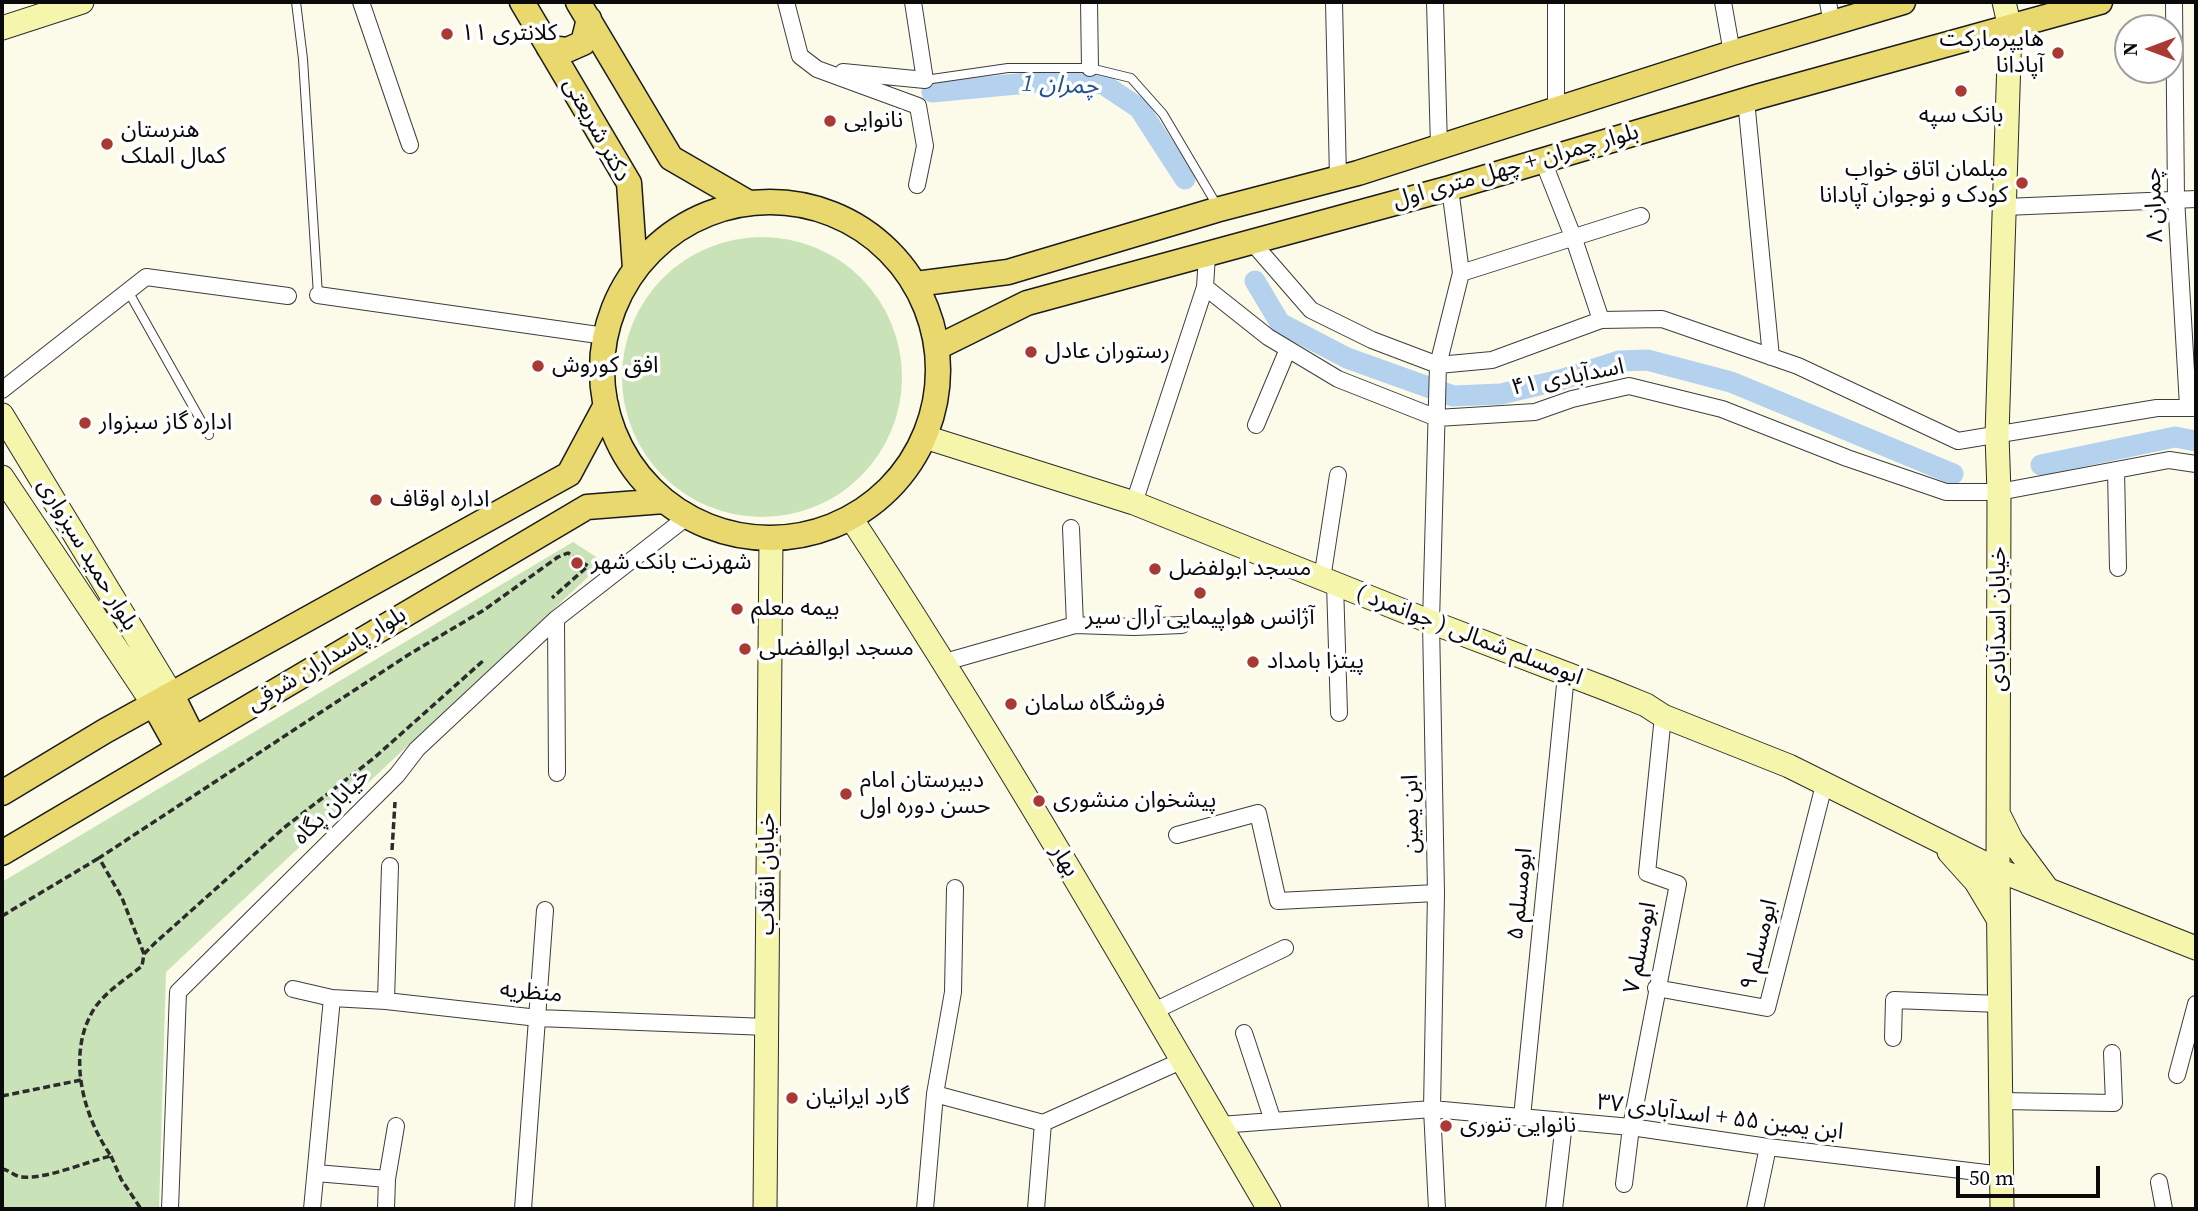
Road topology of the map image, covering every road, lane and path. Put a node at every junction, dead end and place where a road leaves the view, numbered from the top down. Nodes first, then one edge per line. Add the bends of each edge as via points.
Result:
1 (82, 2) edge
2 (296, 2) edge
3 (361, 2) edge
4 (522, 2) edge
5 (786, 2) edge
6 (913, 2) edge
7 (1089, 2) edge
8 (1334, 2) edge
9 (1435, 2) edge
10 (1556, 2) edge
11 (1723, 2) edge
12 (1903, 2) edge
13 (2004, 2) edge
14 (2100, 2) edge
15 (2174, 2) edge
16 (584, 10) edge
17 (1830, 13) edge
18 (2, 28) edge
19 (2010, 28) junction
20 (549, 48) junction
21 (1732, 53) junction
22 (1090, 68) junction
23 (817, 69) junction
24 (925, 80) junction
25 (1746, 100) junction
26 (1556, 109) junction
27 (410, 145) dead end
28 (1439, 148) junction
29 (1543, 161) junction
30 (1338, 178) junction
31 (917, 185) dead end
32 (1450, 188) junction
33 (2176, 198) junction
34 (2196, 199) edge
35 (747, 202) junction
36 (2005, 207) junction
37 (1220, 209) junction
38 (1641, 216) dead end
39 (1574, 239) junction
40 (1251, 241) junction
41 (1207, 255) junction
42 (635, 269) junction
43 (1461, 272) junction
44 (916, 284) junction
45 (1205, 287) junction
46 (128, 291) junction
47 (318, 295) joint
48 (288, 296) dead end
49 (1601, 320) junction
50 (605, 337) junction
51 (938, 347) junction
52 (1288, 349) junction
53 (1771, 357) junction
54 (1438, 365) junction
55 (2, 390) edge
56 (606, 405) junction
57 (2192, 407) edge
58 (2, 415) edge
59 (1437, 418) junction
60 (1256, 425) dead end
61 (209, 435) dead end
62 (1997, 435) junction
63 (925, 438) junction
64 (2196, 464) edge
65 (2116, 470) junction
66 (1338, 475) dead end
67 (2, 477) edge
68 (2000, 492) junction
69 (664, 501) junction
70 (1134, 503) junction
71 (687, 517) junction
72 (851, 518) junction
73 (1071, 528) dead end
74 (771, 539) junction
75 (2118, 568) dead end
76 (1329, 581) junction
77 (547, 603) dead end
78 (556, 619) junction
79 (1431, 622) junction
80 (1075, 625) junction
81 (1182, 625) dead end
82 (485, 659) dead end
83 (945, 662) junction
84 (158, 672) junction
85 (1566, 675) junction
86 (196, 681) junction
87 (163, 700) junction
88 (237, 713) junction
89 (1339, 713) dead end
90 (1663, 716) junction
91 (413, 724) dead end
92 (186, 743) junction
93 (558, 773) dead end
94 (397, 775) junction
95 (119, 783) junction
96 (1824, 785) junction
97 (2, 793) edge
98 (1998, 815) junction
99 (1177, 835) dead end
100 (1937, 840) junction
101 (2, 853) edge
102 (99, 858) junction
103 (390, 866) joint
104 (1998, 870) junction
105 (955, 888) dead end
106 (2048, 890) junction
107 (1436, 893) junction
108 (545, 911) dead end
109 (2, 916) edge
110 (1999, 922) junction
111 (1285, 948) dead end
112 (2196, 948) edge
113 (144, 954) dead end
114 (1656, 988) junction
115 (293, 989) dead end
116 (332, 998) junction
117 (386, 1001) junction
118 (2000, 1004) junction
119 (2196, 1004) edge
120 (1154, 1011) junction
121 (538, 1018) junction
122 (767, 1027) junction
123 (1244, 1034) dead end
124 (1893, 1038) dead end
125 (2112, 1053) dead end
126 (1181, 1061) junction
127 (2177, 1075) dead end
128 (81, 1080) dead end
129 (936, 1094) junction
130 (2, 1096) edge
131 (2002, 1101) junction
132 (1432, 1109) junction
133 (1522, 1117) junction
134 (1273, 1121) junction
135 (1042, 1123) junction
136 (1564, 1123) junction
137 (1220, 1125) junction
138 (396, 1126) dead end
139 (1631, 1128) junction
140 (1768, 1147) junction
141 (111, 1156) dead end
142 (316, 1172) junction
143 (2003, 1175) junction
144 (387, 1179) junction
145 (2159, 1182) dead end
146 (1624, 1184) dead end
147 (141, 1209) edge
148 (170, 1209) edge
149 (312, 1209) edge
150 (386, 1209) edge
151 (523, 1209) edge
152 (765, 1209) edge
153 (925, 1209) edge
154 (1036, 1209) edge
155 (1269, 1209) edge
156 (1437, 1209) edge
157 (1554, 1209) edge
158 (1755, 1209) edge
159 (2003, 1209) edge
160 (2164, 1209) edge

1 - 18 main road
2 - 47 lane
3 - 27 street
4 - 20 main road, دکتر شریعتی
5 - 23 street via 800,55
6 - 24 street
7 - 22 street
8 - 30 street
9 - 28 street
10 - 26 street
11 - 21 street
12 - 17 main road, بلوار چمران + چهل متری اول
13 - 19 main road, خیابان اسدآبادی
14 - 19 main road, بلوار چمران + چهل متری اول
15 - 33 street, چمران ۸
16 - 20 main road via 583,43 567,50
16 - 35 main road via 671,158
17 - 21 main road, بلوار چمران + چهل متری اول
19 - 25 main road, بلوار چمران + چهل متری اول
19 - 36 main road, خیابان اسدآبادی
20 - 42 main road, دکتر شریعتی via 629,183
21 - 26 main road, بلوار چمران + چهل متری اول
22 - 24 lane via 1008,68
22 - 37 lane via 1131,78 1163,114
23 - 24 street
23 - 31 street via 918,106 925,146
25 - 29 main road, بلوار چمران + چهل متری اول
25 - 53 street
26 - 28 main road, بلوار چمران + چهل متری اول
28 - 30 main road, بلوار چمران + چهل متری اول
29 - 32 main road, بلوار چمران + چهل متری اول
29 - 39 street
30 - 37 main road, بلوار چمران + چهل متری اول
32 - 40 main road, بلوار چمران + چهل متری اول
32 - 43 street
33 - 34 street
33 - 36 street
33 - 57 street, چمران ۸
35 - 42 main road via 704,214 666,237
35 - 44 main road via 796,202 844,217 885,245
36 - 62 main road, خیابان اسدآبادی
37 - 44 main road, بلوار چمران + چهل متری اول via 1008,272
38 - 39 street
39 - 43 street
39 - 49 street
40 - 41 main road, بلوار چمران + چهل متری اول
40 - 54 street via 1311,310
41 - 45 street
41 - 51 main road, بلوار چمران + چهل متری اول via 1027,303
42 - 50 main road via 617,301
43 - 54 street
44 - 51 main road
45 - 52 street, اسدآبادی ۴۱
45 - 70 street
46 - 48 street via 146,277
46 - 55 street
46 - 61 lane
47 - 50 street
49 - 53 street via 1662,319
49 - 54 street via 1492,360
50 - 56 main road
51 - 63 main road via 937,393
52 - 59 street, اسدآبادی ۴۱ via 1338,379
52 - 60 street
53 - 62 street via 1958,441
54 - 59 street, ابن یمین
56 - 69 main road via 624,452
56 - 86 main road, بلوار پاسداران شرقی via 569,474
57 - 62 street via 2157,408
58 - 84 main road, بلوار حمید سبزواری
59 - 68 street, اسدآبادی ۴۱ via 1535,412 1629,386 1722,409 1946,492
59 - 79 street, ابن یمین
62 - 68 main road, خیابان اسدآبادی
63 - 70 main road, ابومسلم شمالی ( جوانمرد )
63 - 72 main road via 895,484
64 - 65 street, اسدآبادی ۴۱ via 2169,460
65 - 68 street, اسدآبادی ۴۱
65 - 75 street
66 - 76 street
67 - 87 main road, بلوار حمید سبزواری
68 - 98 main road, خیابان اسدآبادی
69 - 71 main road
69 - 88 main road, بلوار پاسداران شرقی via 587,507
70 - 76 main road, ابومسلم شمالی ( جوانمرد )
71 - 74 main road via 733,535
71 - 78 street, خیابان پگاه
72 - 74 main road via 813,534
72 - 83 main road, بهار
73 - 80 street
74 - 122 main road, خیابان انقلاب
76 - 79 main road, ابومسلم شمالی ( جوانمرد )
76 - 89 street
77 - 102 path via 587,566 583,561 568,553 558,557 484,610
78 - 93 street
78 - 94 street, خیابان پگاه via 417,749
79 - 85 main road, ابومسلم شمالی ( جوانمرد )
79 - 107 street, ابن یمین
80 - 81 street
80 - 83 street
82 - 91 path
83 - 120 main road, بهار
84 - 86 main road
84 - 87 main road, بلوار حمید سبزواری
85 - 90 main road, ابومسلم شمالی ( جوانمرد ) via 1646,705
85 - 133 street, ابومسلم ۵
86 - 87 main road, بلوار پاسداران شرقی
87 - 92 main road
87 - 97 main road, بلوار پاسداران شرقی
88 - 92 main road, بلوار پاسداران شرقی
88 - 95 street via 226,732 138,784
90 - 96 main road, ابومسلم شمالی ( جوانمرد )
90 - 114 street, ابومسلم ۷ via 1647,873 1678,884
92 - 95 main road, بلوار پاسداران شرقی
94 - 103 path
94 - 148 street, خیابان پگاه via 178,992
95 - 101 main road, بلوار پاسداران شرقی
96 - 100 main road, ابومسلم شمالی ( جوانمرد )
96 - 114 street, ابومسلم ۹ via 1768,1008
98 - 104 main road, خیابان اسدآبادی
98 - 106 main road
99 - 107 street via 1258,813 1278,901
100 - 104 main road, ابومسلم شمالی ( جوانمرد )
100 - 110 main road via 1976,882
102 - 109 path
102 - 113 path via 122,898
103 - 117 street
104 - 106 main road, ابومسلم شمالی ( جوانمرد )
104 - 110 main road, خیابان اسدآبادی
105 - 129 street via 953,992
106 - 112 main road, ابومسلم شمالی ( جوانمرد )
107 - 132 street, ابن یمین
108 - 121 street
110 - 118 main road, خیابان اسدآبادی
111 - 120 street
114 - 139 street, ابومسلم ۷
115 - 116 street, منظریه
116 - 117 street, منظریه
116 - 142 street
117 - 121 street, منظریه
118 - 124 street via 1894,1000
118 - 131 main road, خیابان اسدآبادی
119 - 127 street
120 - 126 main road, بهار
121 - 122 street, منظریه
121 - 151 street
122 - 152 main road, خیابان انقلاب
123 - 134 street
125 - 131 street via 2114,1103
126 - 135 street
126 - 137 main road, بهار
128 - 130 path
129 - 135 street
129 - 153 street
131 - 143 main road, خیابان اسدآبادی
132 - 133 street, ابن یمین ۵۵ + اسدآبادی ۳۷
132 - 134 street, ابن یمین ۵۵ + اسدآبادی ۳۷
132 - 156 street, ابن یمین
133 - 136 street, ابن یمین ۵۵ + اسدآبادی ۳۷
134 - 137 street, ابن یمین ۵۵ + اسدآبادی ۳۷
135 - 154 street
136 - 139 street, ابن یمین ۵۵ + اسدآبادی ۳۷
136 - 157 street
137 - 155 main road, بهار
138 - 144 street
139 - 140 street, ابن یمین ۵۵ + اسدآبادی ۳۷
139 - 146 street, ابومسلم ۷
140 - 143 street, ابن یمین ۵۵ + اسدآبادی ۳۷
140 - 158 street
141 - 147 path
142 - 144 street
142 - 149 street
143 - 159 main road, خیابان اسدآبادی
144 - 150 street
145 - 160 street

